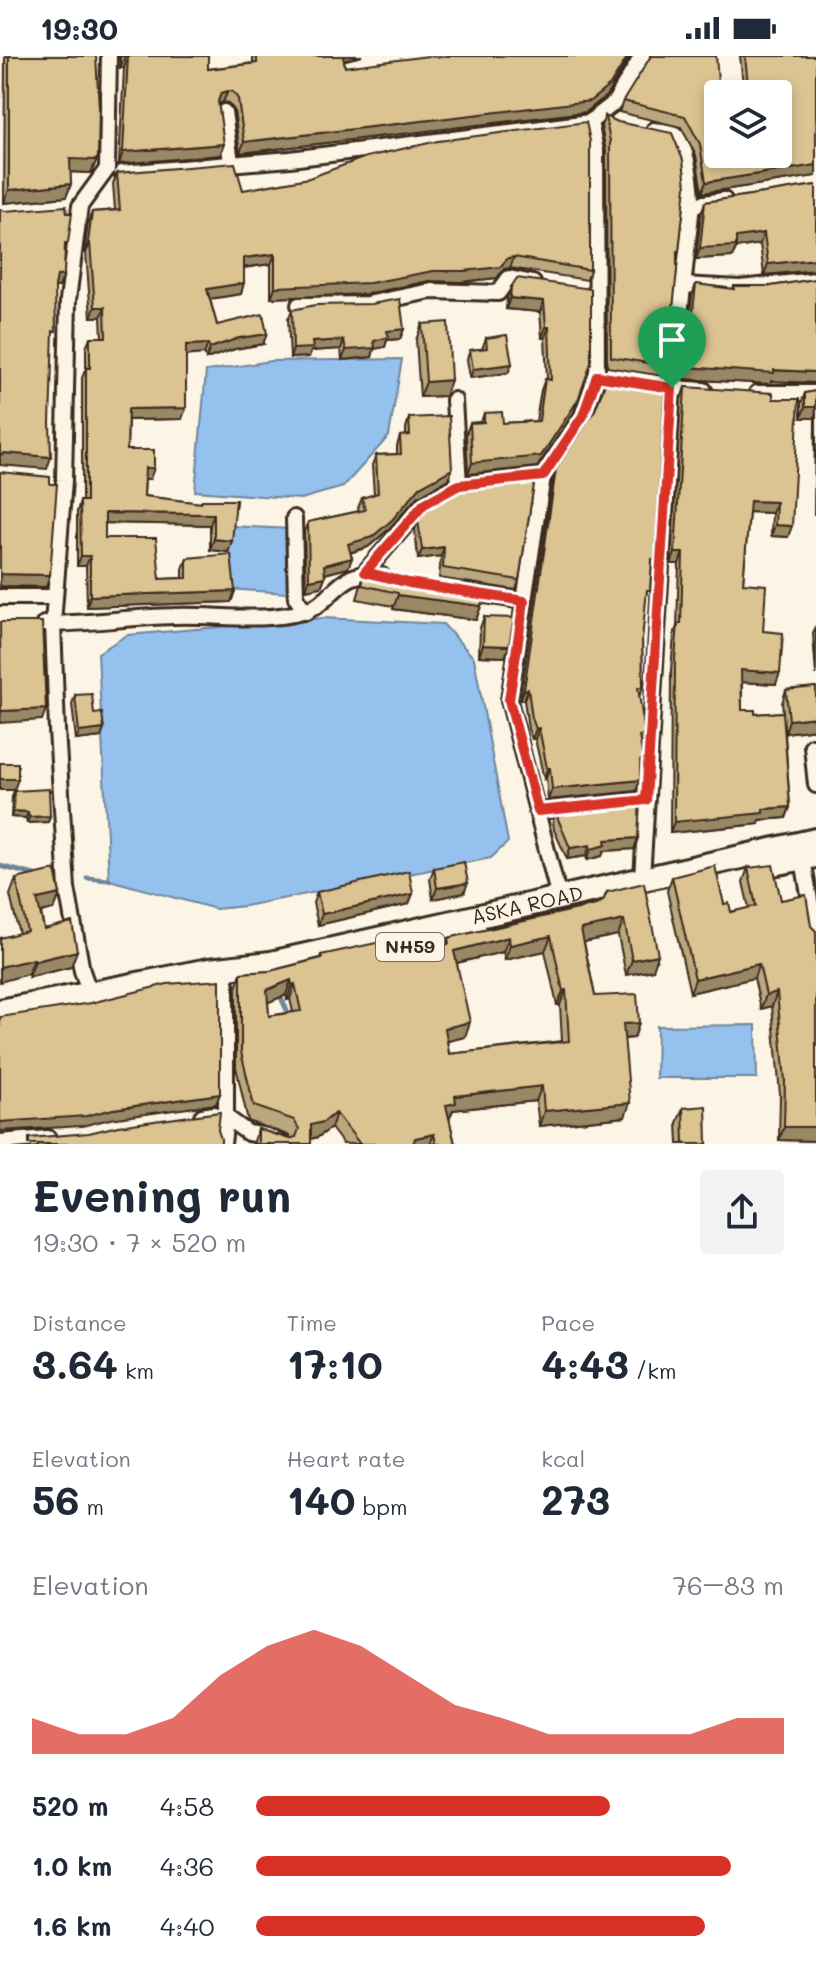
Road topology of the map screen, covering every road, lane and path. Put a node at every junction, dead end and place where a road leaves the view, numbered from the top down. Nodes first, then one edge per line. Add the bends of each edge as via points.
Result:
1 (109, 56) edge
2 (642, 56) edge
3 (224, 112) dead end
4 (595, 118) junction
5 (616, 122) edge
6 (646, 128) edge
7 (231, 162) junction
8 (102, 175) junction
9 (738, 198) edge
10 (692, 205) junction
11 (816, 280) edge
12 (682, 285) junction
13 (551, 286) edge
14 (299, 305) edge
15 (664, 387) junction
16 (715, 391) edge
17 (744, 392) edge
18 (816, 393) edge
19 (454, 400) dead end
20 (543, 476) junction
21 (48, 479) edge
22 (64, 480) junction
23 (459, 485) junction
24 (294, 518) dead end
25 (365, 572) junction
26 (394, 579) edge
27 (453, 590) edge
28 (0, 597) edge
29 (54, 597) junction
30 (524, 601) junction
31 (306, 612) junction
32 (27, 624) edge
33 (53, 624) junction
34 (812, 746) dead end
35 (816, 785) edge
36 (646, 800) junction
37 (538, 811) junction
38 (816, 840) edge
39 (809, 858) edge
40 (642, 886) junction
41 (559, 898) junction
42 (816, 937) edge
43 (225, 975) junction
44 (92, 997) junction
45 (0, 1011) edge
46 (0, 1024) edge
47 (226, 1117) junction
48 (185, 1118) edge
49 (70, 1137) edge
50 (0, 1142) edge
51 (223, 1144) edge
52 (284, 1144) edge

1 - 8 street via 107,169
2 - 4 street via 614,103
3 - 7 street
4 - 5 street
4 - 7 street via 290,159
4 - 20 street via 589,291 604,377
6 - 10 street via 674,134 679,141 689,168
7 - 8 street
8 - 22 street via 73,207
9 - 10 street
10 - 12 street
11 - 12 street via 740,288
12 - 15 street
13 - 14 street via 509,278 498,293 431,291 367,304
15 - 16 street
15 - 36 street
17 - 18 street
19 - 23 street
20 - 23 street
20 - 30 street
21 - 22 street
22 - 29 street
23 - 25 street via 424,504
24 - 31 street via 296,598
25 - 26 street
25 - 31 street
27 - 30 street
28 - 29 street
29 - 33 street
30 - 37 street via 509,700
31 - 33 street via 264,618 175,615
32 - 33 street
33 - 44 street via 67,888
34 - 35 street
36 - 37 street
36 - 40 street
37 - 41 street
38 - 40 highway, ASKA ROAD / NH59
39 - 40 highway, NH59
39 - 42 street
40 - 41 highway, ASKA ROAD / NH59
40 - 43 highway, NH59 via 445,941
41 - 43 highway, ASKA ROAD / NH59
43 - 44 highway, NH59
43 - 47 street
44 - 45 highway, NH59
44 - 46 highway, NH59
47 - 48 street
47 - 51 street
47 - 52 street via 248,1133
49 - 50 street

